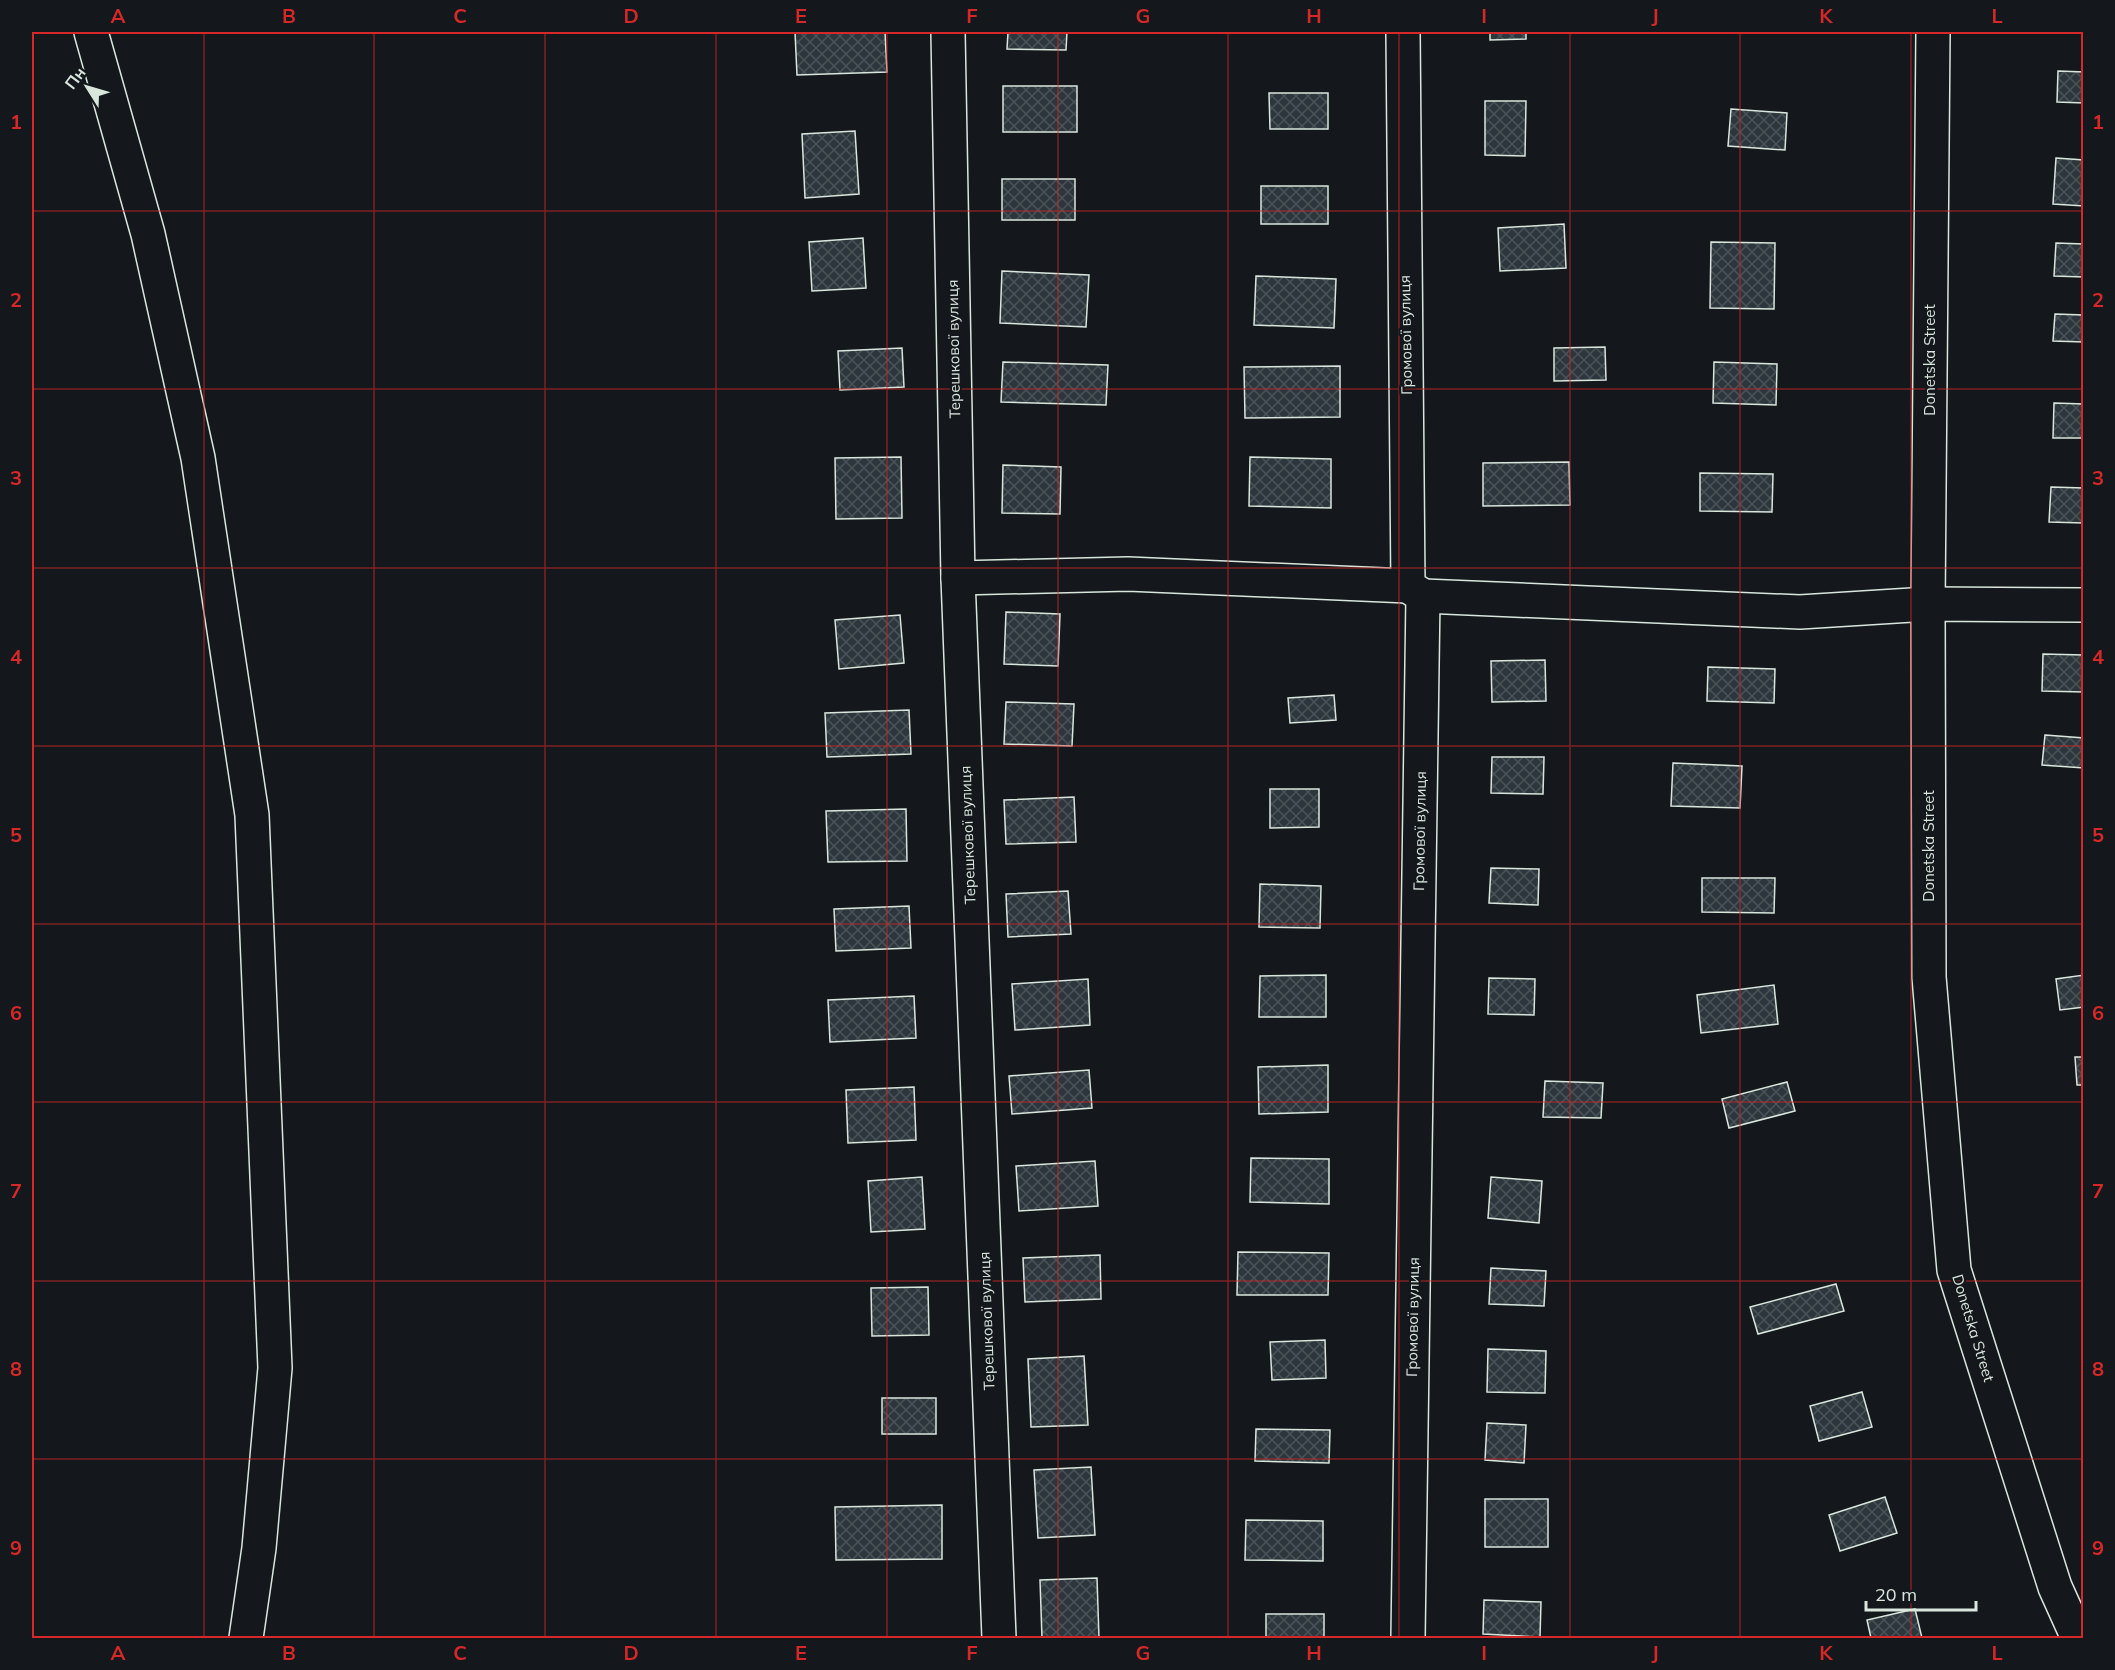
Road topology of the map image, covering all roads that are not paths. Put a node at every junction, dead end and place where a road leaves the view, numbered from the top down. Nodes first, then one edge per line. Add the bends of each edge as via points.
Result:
1 (91, 32) edge
2 (948, 32) edge
3 (1403, 32) edge
4 (1933, 32) edge
5 (958, 578) junction
6 (1416, 591) junction
7 (1928, 604) junction
8 (2084, 606) edge
9 (246, 1638) edge
10 (999, 1638) edge
11 (1408, 1638) edge
12 (2078, 1638) edge

1 - 9 street via 148,234 198,458 252,815 275,1368 259,1548
2 - 5 street, Терешкової вулиця
3 - 6 street, Громової вулиця
4 - 7 street, Donetska Street
5 - 6 street via 1128,574
5 - 10 street, Терешкової вулиця
6 - 7 street via 1800,612
6 - 11 street, Громової вулиця
7 - 8 street
7 - 12 street, Donetska Street via 1929,977 1954,1270 2055,1587

